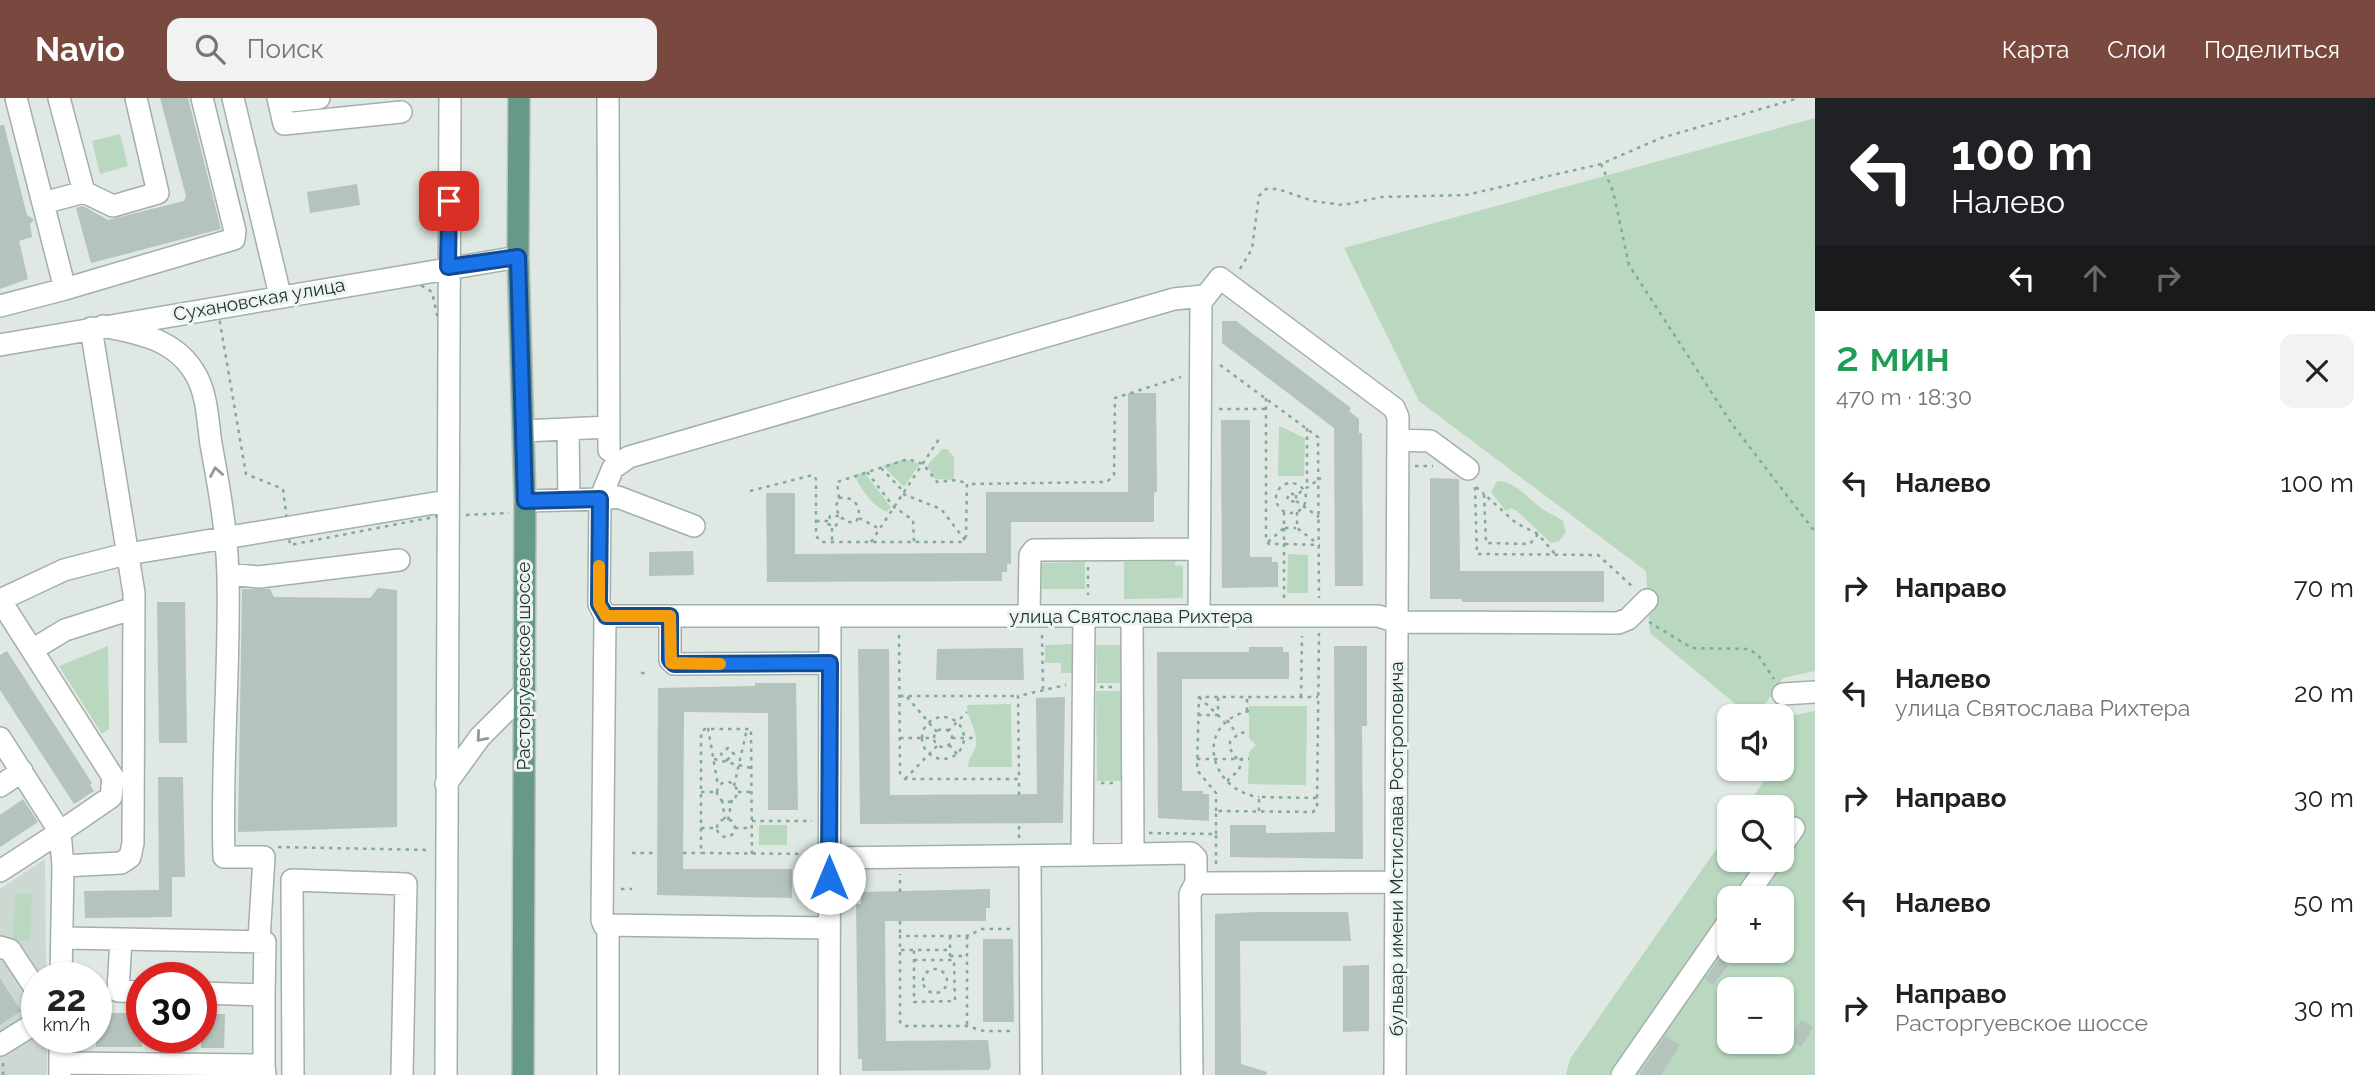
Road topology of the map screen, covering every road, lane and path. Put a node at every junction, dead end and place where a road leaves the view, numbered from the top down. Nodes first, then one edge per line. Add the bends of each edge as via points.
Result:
1 (59, 98) edge
2 (136, 98) edge
3 (233, 98) edge
4 (319, 98) edge
5 (450, 98) edge
6 (519, 98) edge
7 (608, 98) edge
8 (1799, 98) edge
9 (20, 99) edge
10 (278, 100) edge
11 (203, 102) edge
12 (401, 112) dead end
13 (1601, 164) junction
14 (84, 192) junction
15 (43, 203) junction
16 (518, 257) junction
17 (448, 267) junction
18 (1223, 279) junction
19 (65, 289) junction
20 (280, 295) junction
21 (1203, 296) junction
22 (0, 306) edge
23 (97, 327) junction
24 (0, 345) edge
25 (1200, 372) junction
26 (1266, 398) dead end
27 (1208, 409) dead end
28 (1266, 409) junction
29 (608, 427) junction
30 (1307, 427) dead end
31 (568, 429) junction
32 (523, 431) junction
33 (939, 439) dead end
34 (1398, 440) junction
35 (609, 450) dead end
36 (923, 464) junction
37 (1408, 466) dead end
38 (1444, 466) dead end
39 (881, 468) junction
40 (1468, 469) dead end
41 (867, 472) junction
42 (1321, 478) dead end
43 (967, 484) junction
44 (1279, 489) junction
45 (1305, 489) junction
46 (750, 491) dead end
47 (904, 493) junction
48 (1484, 494) junction
49 (1287, 495) junction
50 (1296, 495) junction
51 (839, 498) junction
52 (600, 499) junction
53 (569, 500) junction
54 (525, 501) junction
55 (1287, 501) junction
56 (1296, 501) junction
57 (443, 502) junction
58 (1279, 506) junction
59 (894, 507) junction
60 (1304, 507) junction
61 (1284, 512) junction
62 (1297, 512) junction
63 (839, 517) junction
64 (859, 518) junction
65 (1320, 518) dead end
66 (816, 521) junction
67 (828, 521) junction
68 (694, 526) dead end
69 (832, 527) junction
70 (1284, 528) junction
71 (1297, 528) junction
72 (288, 529) junction
73 (880, 529) junction
74 (1815, 532) edge
75 (1538, 534) junction
76 (225, 539) junction
77 (965, 540) junction
78 (832, 542) junction
79 (871, 542) junction
80 (914, 542) junction
81 (1267, 543) junction
82 (1284, 544) junction
83 (1199, 549) junction
84 (1087, 550) junction
85 (128, 554) junction
86 (1555, 554) junction
87 (399, 560) dead end
88 (228, 574) junction
89 (1088, 594) dead end
90 (0, 600) edge
91 (1647, 600) joint
92 (1284, 604) dead end
93 (134, 608) junction
94 (606, 616) junction
95 (670, 616) junction
96 (830, 616) junction
97 (1029, 616) junction
98 (1084, 616) junction
99 (1132, 616) junction
100 (1199, 616) junction
101 (1628, 619) junction
102 (1397, 622) junction
103 (8, 630) edge
104 (899, 635) dead end
105 (1042, 635) dead end
106 (1302, 636) dead end
107 (32, 650) junction
108 (830, 663) junction
109 (641, 673) dead end
110 (646, 673) dead end
111 (1074, 685) dead end
112 (1043, 689) junction
113 (1815, 692) edge
114 (1783, 694) joint
115 (522, 695) junction
116 (900, 696) junction
117 (905, 696) junction
118 (1018, 696) junction
119 (1218, 696) junction
120 (1247, 696) junction
121 (1199, 697) junction
122 (1301, 697) junction
123 (1318, 697) dead end
124 (967, 712) dead end
125 (1198, 715) junction
126 (1218, 715) junction
127 (1226, 721) junction
128 (929, 723) junction
129 (957, 723) junction
130 (708, 729) junction
131 (747, 729) junction
132 (948, 731) junction
133 (937, 732) junction
134 (1249, 732) dead end
135 (1237, 734) junction
136 (0, 738) edge
137 (900, 738) junction
138 (922, 738) junction
139 (934, 738) junction
140 (952, 738) junction
141 (964, 738) junction
142 (975, 738) dead end
143 (949, 745) junction
144 (937, 746) junction
145 (957, 754) junction
146 (929, 755) junction
147 (714, 759) junction
148 (1197, 759) junction
149 (1215, 759) junction
150 (1237, 759) junction
151 (1242, 759) junction
152 (1249, 759) dead end
153 (739, 764) junction
154 (752, 768) junction
155 (22, 771) junction
156 (123, 779) junction
157 (905, 779) junction
158 (1019, 779) junction
159 (1227, 781) junction
160 (446, 784) junction
161 (0, 786) edge
162 (718, 786) junction
163 (734, 786) junction
164 (701, 792) junction
165 (715, 792) junction
166 (738, 792) junction
167 (752, 792) junction
168 (1019, 795) dead end
169 (1259, 797) junction
170 (1317, 798) dead end
171 (732, 799) junction
172 (722, 800) junction
173 (1216, 811) dead end
174 (1259, 811) dead end
175 (726, 819) junction
176 (752, 821) junction
177 (816, 821) dead end
178 (701, 828) junction
179 (717, 828) junction
180 (735, 828) junction
181 (752, 828) junction
182 (60, 832) junction
183 (437, 850) dead end
184 (632, 853) dead end
185 (657, 853) dead end
186 (684, 853) dead end
187 (701, 853) junction
188 (752, 854) junction
189 (1133, 854) junction
190 (1082, 855) junction
191 (823, 856) junction
192 (1030, 856) junction
193 (264, 857) junction
194 (63, 866) junction
195 (0, 871) edge
196 (900, 873) dead end
197 (1197, 881) junction
198 (1395, 882) junction
199 (900, 892) dead end
200 (900, 921) dead end
201 (608, 927) junction
202 (829, 928) junction
203 (1010, 929) dead end
204 (900, 936) junction
205 (950, 936) junction
206 (967, 936) junction
207 (62, 938) junction
208 (1717, 938) edge
209 (121, 939) junction
210 (259, 940) junction
211 (0, 947) edge
212 (900, 950) junction
213 (914, 950) junction
214 (950, 950) junction
215 (967, 956) junction
216 (950, 958) junction
217 (914, 960) junction
218 (934, 960) junction
219 (61, 962) edge
220 (21, 966) edge
221 (934, 969) junction
222 (914, 981) junction
223 (923, 981) junction
224 (946, 981) junction
225 (955, 981) junction
226 (126, 991) edge
227 (935, 993) junction
228 (217, 994) edge
229 (264, 995) junction
230 (935, 1002) junction
231 (967, 1026) junction
232 (1011, 1031) dead end
233 (21, 1032) edge
234 (0, 1045) edge
235 (60, 1069) edge
236 (264, 1070) edge
237 (293, 1075) edge
238 (402, 1075) edge
239 (446, 1075) edge
240 (523, 1075) edge
241 (608, 1075) edge
242 (829, 1075) edge
243 (1031, 1075) edge
244 (1192, 1075) edge
245 (1395, 1075) edge
246 (1622, 1075) edge

1 - 14 street
2 - 14 street via 158,193 113,206
3 - 11 street
3 - 20 street
4 - 10 street
5 - 17 street
6 - 16 main road, Расторгуевское шоссе
7 - 29 street
8 - 13 path via 1661,138
9 - 15 street
10 - 12 street via 284,124
11 - 19 street via 234,239
13 - 18 path via 1466,195 1382,197 1343,205 1266,189 1259,196 1252,249 1238,273
13 - 74 path via 1613,191 1629,265 1732,424
14 - 15 street
15 - 19 street
16 - 17 street, Сухановская улица
16 - 32 main road, Расторгуевское шоссе
17 - 20 street, Сухановская улица
17 - 57 street
18 - 21 street via 1216,280
18 - 34 street, бульвар имени Мстислава Ростроповича via 1394,408
19 - 22 street
20 - 23 street, Сухановская улица
21 - 25 street
21 - 52 street via 1161,302 629,457 613,468
23 - 24 street, Сухановская улица
76 -> 23 street via 198,377 164,342
23 - 85 street
25 - 43 path via 1115,398 1114,475 1107,482
25 - 83 street
26 - 28 path
27 - 28 path
28 - 81 path
29 - 31 street
29 - 35 street
30 - 45 path
31 - 32 street
31 - 53 street
32 - 54 main road, Расторгуевское шоссе
33 - 36 path
34 - 40 street via 1430,441
34 - 102 street, бульвар имени Мстислава Ростроповича
36 - 39 path via 908,460
36 - 43 path via 937,482
36 - 47 path
37 - 38 path
39 - 41 path
39 - 47 path
41 - 51 path via 837,482
41 - 59 path
42 - 45 path
43 - 77 path
44 - 45 path via 1291,483
44 - 49 path
44 - 58 path
45 - 50 path
45 - 60 path
46 - 66 path via 813,475
47 - 59 path
47 - 77 path via 941,509
48 - 75 path via 1516,523
48 - 75 path via 1486,543 1530,544
48 - 86 path via 1475,487 1477,554
49 - 50 path
49 - 55 path
50 - 56 path
51 - 63 path
51 - 64 path via 855,502
52 - 53 street
52 - 68 street via 618,497
52 - 94 street via 599,604
53 - 54 street
54 - 115 main road, Расторгуевское шоссе
55 - 56 path
55 - 58 path
56 - 60 path
57 - 72 street
57 - 72 path via 439,516 290,545
57 - 72 path via 438,313 432,292 414,281 219,317 246,474 283,489
57 - 160 street
58 - 61 path
59 - 73 path
59 - 80 path via 913,520
60 - 62 path
60 - 65 path
61 - 62 path
61 - 70 path
62 - 71 path
63 - 64 path via 852,523
63 - 67 path via 830,516
63 - 69 path via 838,526
64 - 73 path
66 - 67 path
66 - 78 path via 818,540
67 - 69 path
69 - 78 path
70 - 71 path
70 - 81 path
70 - 82 path
71 - 82 path via 1320,545
72 - 76 street
73 - 79 path
75 - 86 path
76 - 85 street
76 - 88 street
77 - 80 path
78 - 79 path
79 - 80 path
81 - 82 path
82 - 92 path
83 - 84 street
83 - 100 street
84 - 89 path
84 - 97 street via 1031,552
85 - 90 street via 64,569
85 - 93 street
86 - 91 path via 1598,555
87 - 88 street via 259,577
88 - 193 street via 224,857
90 - 103 street
91 - 101 street
93 - 107 street via 65,631
93 - 156 street
94 - 95 street, улица Святослава Рихтера
94 - 201 street via 602,920
95 - 96 street, улица Святослава Рихтера
95 - 108 street via 670,660 674,664
96 - 97 street, улица Святослава Рихтера
96 - 108 street
97 - 98 street, улица Святослава Рихтера
98 - 99 street, улица Святослава Рихтера
98 - 190 street
99 - 100 street, улица Святослава Рихтера
99 - 189 street
100 - 102 street, улица Святослава Рихтера via 1381,616
101 - 102 street, улица Святослава Рихтера via 1618,623
101 - 114 path via 1646,620 1692,648 1748,649 1758,655
102 - 198 street, бульвар имени Мстислава Ростроповича
103 - 107 street
104 - 116 path
105 - 112 path
106 - 122 path
107 - 156 street
108 - 191 street
109 - 110 path
111 - 112 path
112 - 118 path
113 - 114 street
115 -> 160 street via 480,737
115 - 240 main road, Расторгуевское шоссе
116 - 117 path
116 - 137 path
117 - 118 path
117 - 128 path
118 - 158 path
119 - 120 path
119 - 121 path
119 - 126 path
120 - 122 path
120 - 127 path via 1248,711
121 - 125 path
121 - 126 path
122 - 123 path
124 - 129 path
125 - 126 path
125 - 148 path
126 - 127 path
127 - 135 path
127 - 149 path via 1214,738
128 - 129 path via 942,717
128 - 133 path
128 - 138 path
129 - 132 path
129 - 141 path
130 - 131 path
130 - 147 path
130 - 164 path via 701,732
131 - 153 path
131 - 154 path via 752,732
132 - 133 path
132 - 140 path
133 - 139 path
134 - 135 path
135 - 150 path via 1230,741
136 - 155 street
137 - 138 path
137 - 157 path via 900,773
138 - 139 path
138 - 146 path
139 - 144 path
140 - 141 path
140 - 143 path
141 - 142 path
141 - 145 path
143 - 144 path
143 - 145 path
144 - 146 path
145 - 146 path via 943,760
146 - 157 path
147 - 153 path
147 - 162 path
148 - 149 path
148 - 173 path via 1198,773 1216,793
149 - 150 path
149 - 159 path
150 - 151 path
151 - 152 path
151 - 159 path via 1239,771
153 - 154 path
153 - 163 path
154 - 167 path
155 - 161 street
155 - 182 street
156 - 182 street via 108,801
156 - 194 street via 133,843 130,857 121,863
157 - 158 path
158 - 168 path
159 - 169 path via 1241,793
160 - 239 street
162 - 163 path
162 - 165 path
163 - 166 path
164 - 165 path
164 - 178 path
165 - 172 path
166 - 167 path
166 - 171 path
167 - 176 path
169 - 170 path
169 - 174 path
171 - 172 path
171 - 175 path
172 - 175 path
175 - 179 path
175 - 180 path
176 - 177 path
176 - 181 path
178 - 179 path
178 - 187 path
179 - 180 path via 726,837
180 - 181 path
181 - 188 path
182 - 194 street
182 - 195 street
183 - 193 path via 279,846
184 - 185 path
186 - 187 path
187 - 188 path
188 - 191 path
189 - 190 street
189 - 197 street via 1191,853 1196,858
190 - 192 street
191 - 192 street
191 - 202 street
192 - 243 street
193 - 210 street
194 - 207 street
196 - 199 path
197 - 198 street
197 - 244 street via 1190,894
198 - 245 street, бульвар имени Мстислава Ростроповича
200 - 204 path
201 - 202 street
201 - 241 street
202 - 242 street
203 - 206 path via 982,929
204 - 205 path
204 - 212 path
205 - 206 path
205 - 214 path
206 - 215 path
207 - 209 street
207 - 219 street
208 - 246 street
209 - 210 street
209 - 226 street via 118,991
210 - 229 street via 265,942
211 - 220 street via 10,950
212 - 213 path
212 - 231 path via 902,1025
213 - 214 path
213 - 217 path
214 - 216 path
215 - 216 path
215 - 231 path
216 - 218 path
216 - 225 path
217 - 218 path
217 - 222 path
218 - 221 path
221 - 223 path via 925,973
221 - 224 path via 944,973
222 - 223 path
222 - 230 path via 914,1002
223 - 227 path via 925,988
224 - 225 path
224 - 227 path
225 - 230 path via 955,1001
227 - 230 path
228 - 229 street
229 - 236 street
231 - 232 path
233 - 234 street
235 - 236 street
237 - 238 street via 292,880 406,884

